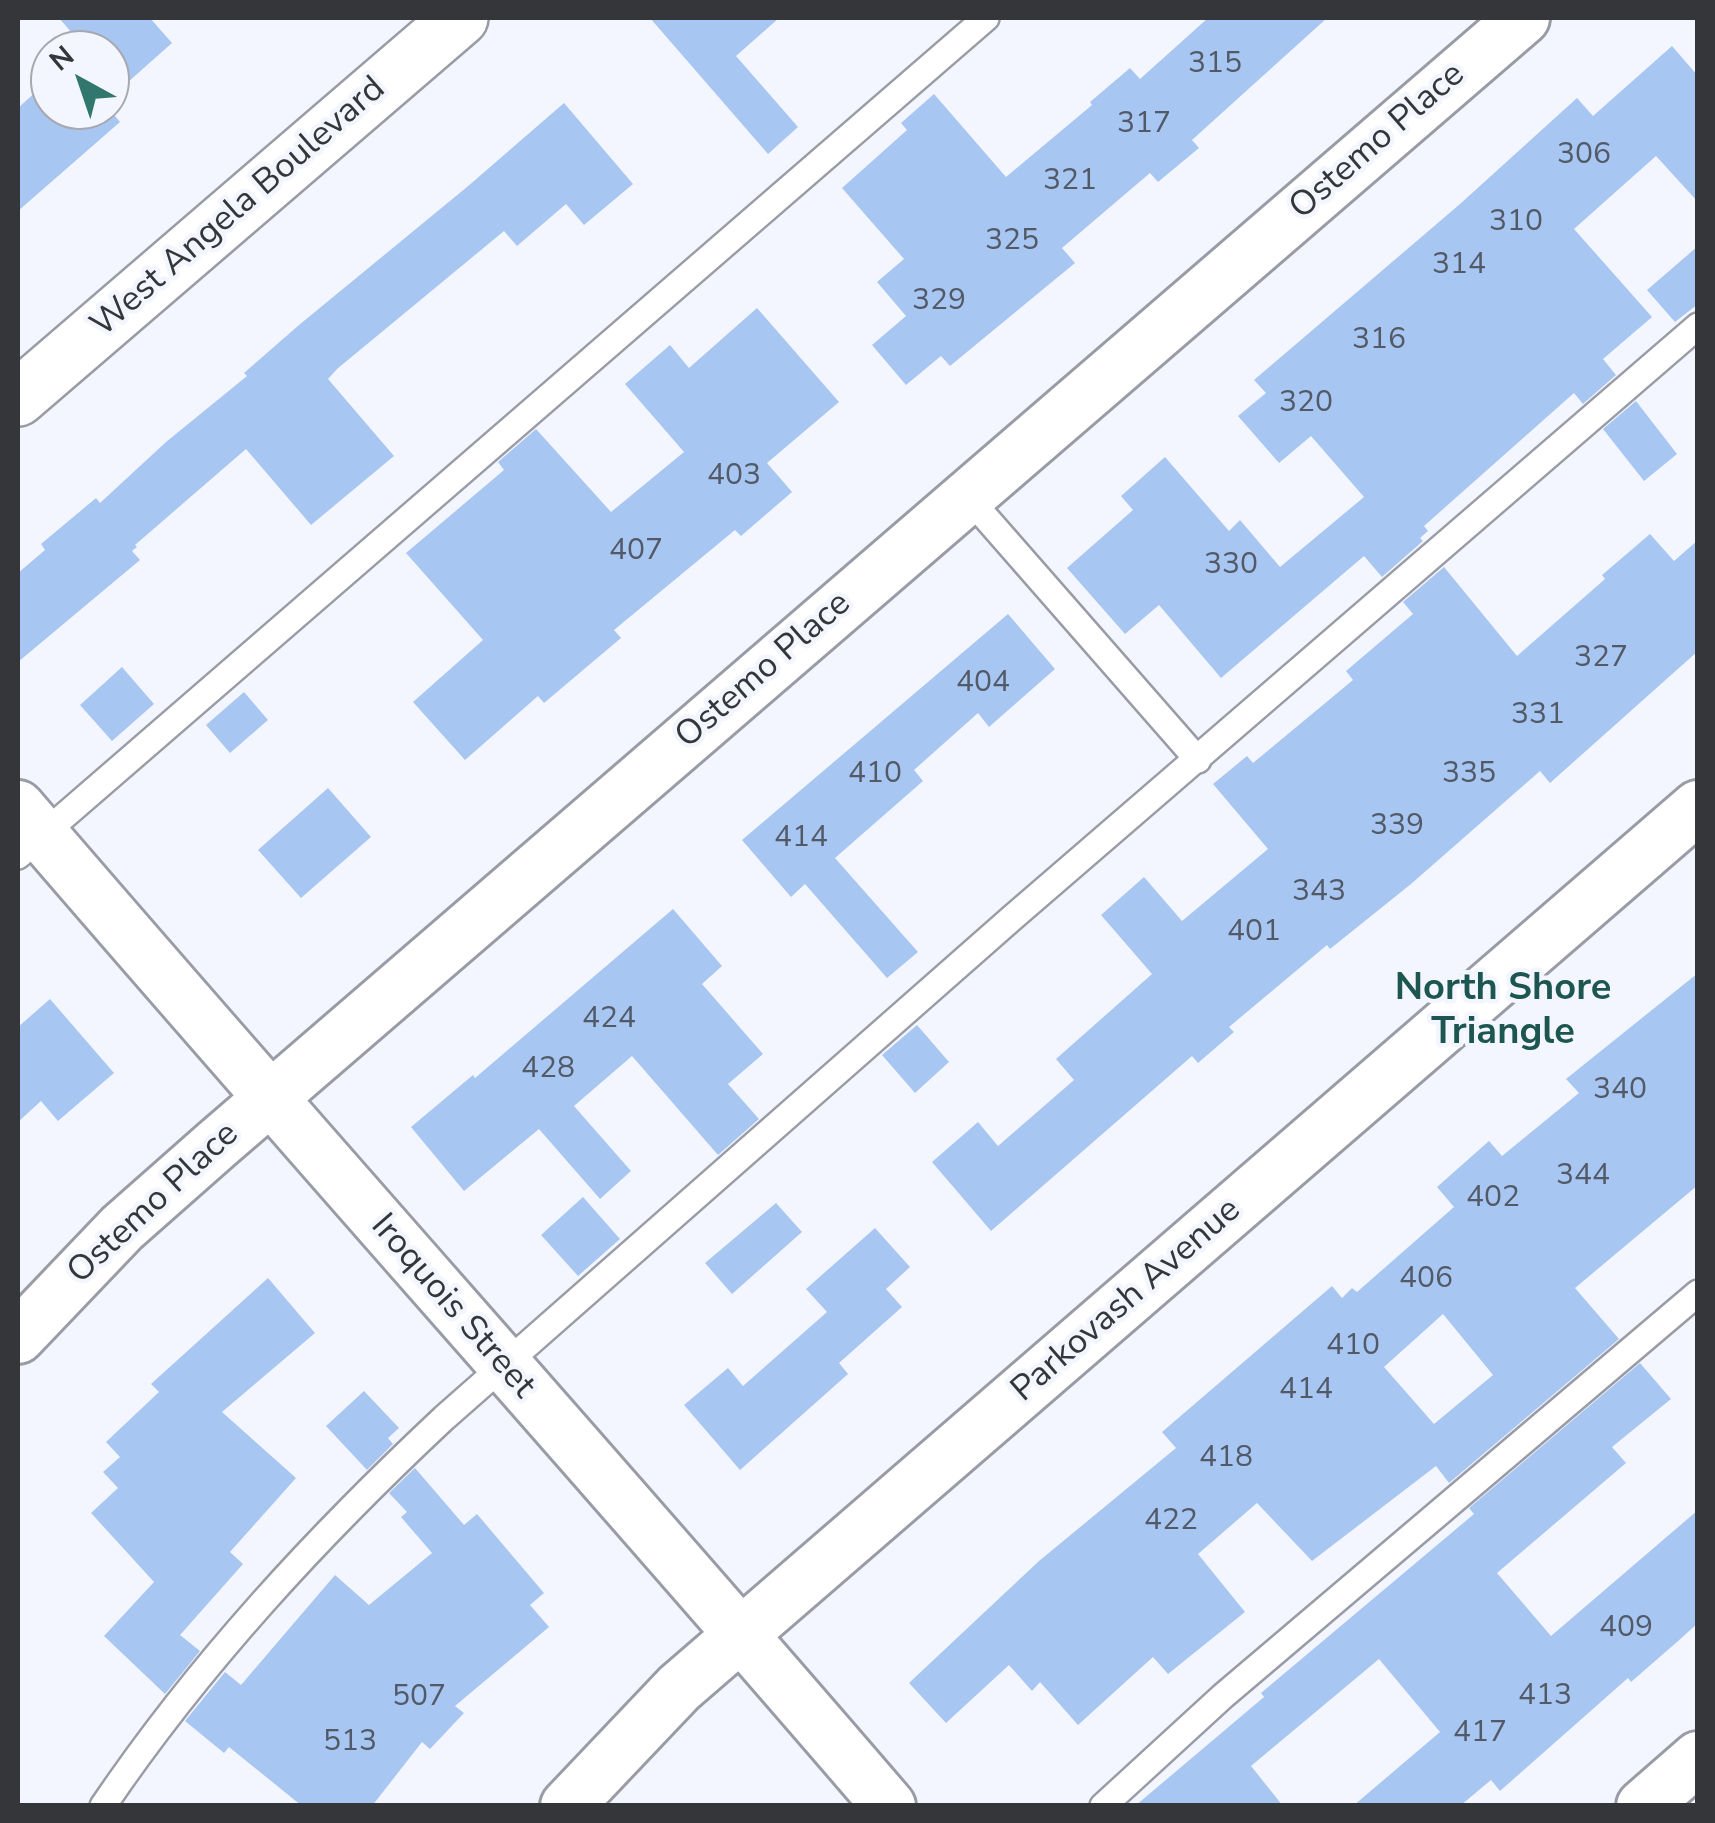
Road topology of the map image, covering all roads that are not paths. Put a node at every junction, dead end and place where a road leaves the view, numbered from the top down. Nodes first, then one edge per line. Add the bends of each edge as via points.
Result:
1 (460, 18) edge
2 (986, 18) edge
3 (1522, 18) edge
4 (1698, 326) edge
5 (18, 398) edge
6 (967, 496) junction
7 (1198, 760) junction
8 (1698, 808) edge
9 (26, 833) edge
10 (269, 1100) junction
11 (1698, 1293) edge
12 (18, 1338) edge
13 (504, 1365) junction
14 (742, 1634) junction
15 (1698, 1758) edge
16 (102, 1806) edge
17 (567, 1806) edge
18 (888, 1806) edge
19 (1103, 1806) edge
20 (1643, 1806) edge

1 - 5 street, West Angela Boulevard
2 - 9 lane
3 - 6 street, Ostemo Place
4 - 7 lane
6 - 7 lane
6 - 10 street, Ostemo Place
7 - 13 lane
8 - 14 street, Parkovash Avenue
9 - 10 street, Iroquois Street
10 - 12 street, Ostemo Place via 122,1228
10 - 13 street, Iroquois Street
11 - 19 lane via 1222,1696
13 - 14 street, Iroquois Street
13 - 16 lane via 388,1470 255,1610 176,1702
14 - 17 street, Parkovash Avenue via 679,1688
14 - 18 street, Iroquois Street
15 - 20 street

